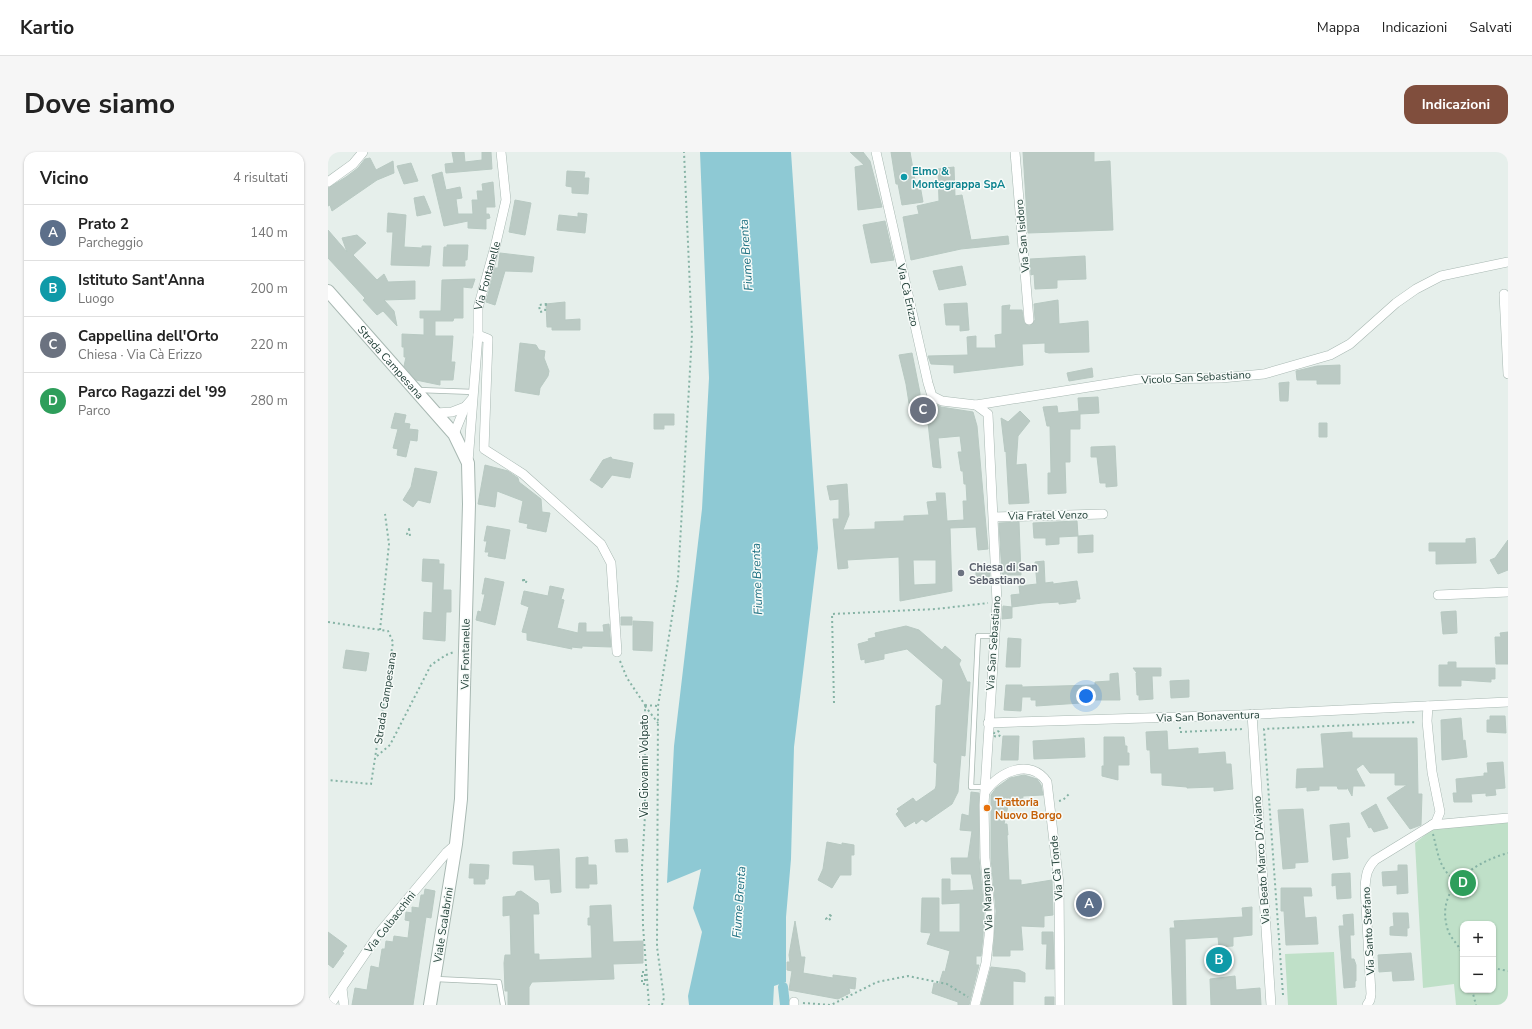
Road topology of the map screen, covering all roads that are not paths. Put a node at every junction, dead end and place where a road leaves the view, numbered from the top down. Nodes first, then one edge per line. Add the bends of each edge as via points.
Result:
1 (363, 152) edge
2 (501, 152) edge
3 (1015, 152) edge
4 (874, 153) edge
5 (328, 182) edge
6 (1508, 262) edge
7 (328, 291) edge
8 (1504, 294) dead end
9 (1029, 320) dead end
10 (478, 335) junction
11 (1508, 374) edge
12 (415, 390) junction
13 (473, 396) junction
14 (976, 405) junction
15 (465, 407) junction
16 (436, 413) junction
17 (470, 434) junction
18 (456, 438) junction
19 (468, 463) junction
20 (1103, 514) dead end
21 (994, 517) junction
22 (1508, 592) edge
23 (1438, 595) dead end
24 (994, 636) junction
25 (617, 652) road end
26 (1508, 702) edge
27 (1428, 706) junction
28 (1252, 714) junction
29 (988, 724) junction
30 (985, 789) junction
31 (1508, 818) edge
32 (1432, 825) junction
33 (456, 844) junction
34 (434, 979) junction
35 (342, 988) junction
36 (975, 1003) edge
37 (1367, 1004) edge
38 (330, 1005) edge
39 (344, 1005) edge
40 (430, 1005) edge
41 (503, 1005) edge
42 (1060, 1005) edge
43 (1271, 1005) edge

1 - 5 street via 353,164
2 - 10 street, Via Fontanelle via 506,200 478,308
3 - 9 street, Via San Isidoro
4 - 14 street, Via Cà Erizzo via 932,396 942,401
6 - 14 street, Vicolo San Sebastiano via 1441,276 1416,288 1350,344 1330,355 1305,363 1264,374 1139,380
7 - 12 street, Strada Campesana
8 - 11 street
10 - 13 street, Via Fontanelle
10 - 25 street via 488,339 484,449 523,474 601,544 611,563
12 - 13 lane
12 - 16 street, Strada Campesana
13 - 15 street
13 - 17 street, Via Fontanelle
14 - 21 street, Via San Sebastiano via 988,414
15 - 16 street via 452,412
15 - 18 street
16 - 18 street, Strada Campesana
17 - 18 street via 464,440
17 - 19 street, Via Fontanelle
18 - 19 street, Via Fontanelle
19 - 33 street, Via Fontanelle via 461,799
20 - 21 street, Via Fratel Venzo
21 - 24 street, Via San Sebastiano via 997,602
22 - 23 street
24 - 29 street, Via San Sebastiano
24 - 30 lane via 978,636 971,787
26 - 27 street, Via San Bonaventura
27 - 28 street, Via San Bonaventura
27 - 32 street via 1432,772 1440,812
28 - 29 street, Via San Bonaventura
28 - 43 street, Via Beato Marco D'Aviano
29 - 30 street, Via San Sebastiano
30 - 36 street, Via Margnan via 984,832 990,918 986,963
30 - 42 street, Via Cà Tonde via 996,778 1017,770 1029,769 1041,774 1047,782 1059,884
31 - 32 street, Via Santo Stefano
32 - 37 street, Via Santo Stefano via 1375,860 1368,868 1365,887 1371,994
33 - 34 street, Viale Scalabrini
33 - 35 street, Via Colbacchini via 380,932
34 - 40 street, Viale Scalabrini
34 - 41 lane via 500,982
35 - 38 street, Via Colbacchini
35 - 39 street

